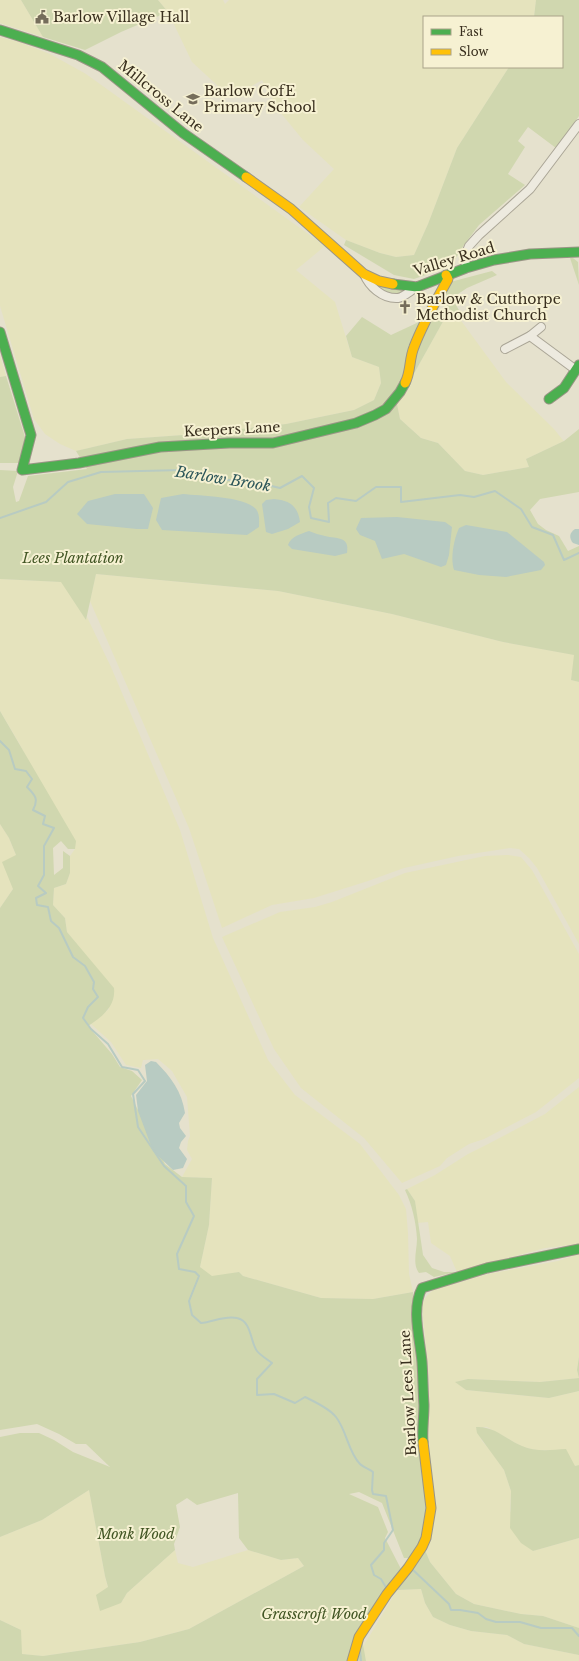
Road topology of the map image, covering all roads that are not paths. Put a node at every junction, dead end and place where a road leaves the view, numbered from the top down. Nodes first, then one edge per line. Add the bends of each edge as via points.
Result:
1 (0, 30) edge
2 (579, 124) edge
3 (291, 209) joint
4 (579, 252) edge
5 (466, 268) junction
6 (364, 274) junction
7 (446, 275) junction
8 (417, 287) junction
9 (541, 327) dead end
10 (0, 332) edge
11 (530, 336) junction
12 (505, 349) dead end
13 (578, 368) edge
14 (548, 399) dead end
15 (579, 1249) edge
16 (352, 1661) edge

1 - 3 street, Millcross Lane via 78,55 102,68 183,133
2 - 5 street via 530,189 469,246 465,256
3 - 6 street, Valley Road
4 - 5 street, Valley Road via 530,254
5 - 7 street, Valley Road
6 - 8 street, Valley Road via 396,286
6 - 8 street via 368,283 388,297 399,298
7 - 8 street, Valley Road
7 - 10 street, Keepers Lane via 448,279 427,316 414,347 408,377 386,409 356,423 273,443 160,447 79,463 22,470 31,435
9 - 11 street
11 - 12 street
11 - 13 street
13 - 14 street via 564,388
15 - 16 street, Barlow Lees Lane via 487,1268 422,1288 418,1296 417,1311 423,1378 422,1433 431,1508 427,1530 422,1547 359,1637

